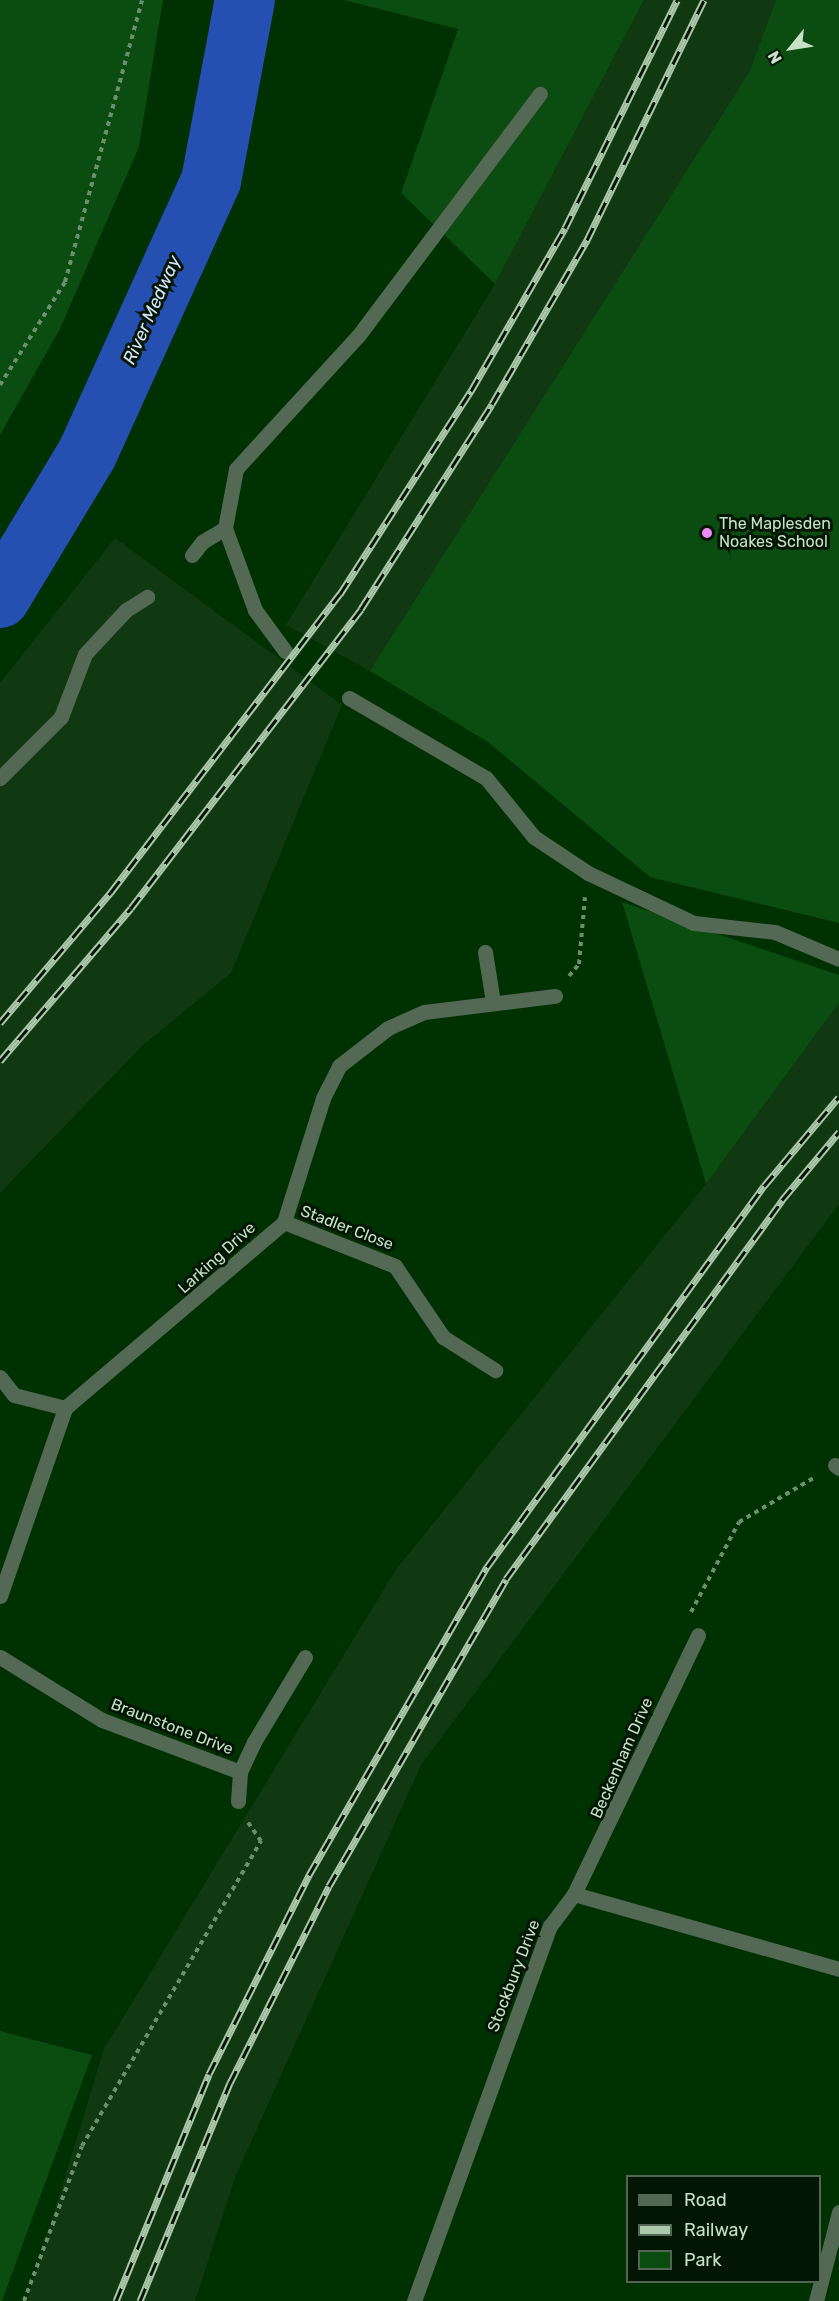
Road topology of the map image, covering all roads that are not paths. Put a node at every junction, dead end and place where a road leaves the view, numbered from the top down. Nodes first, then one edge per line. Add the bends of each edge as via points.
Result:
1 (540, 94) dead end
2 (225, 528) junction
3 (192, 555) dead end
4 (147, 597) dead end
5 (285, 651) dead end
6 (349, 698) dead end
7 (0, 778) edge
8 (485, 952) dead end
9 (839, 959) edge
10 (555, 996) road end
11 (493, 1002) junction
12 (284, 1222) junction
13 (495, 1370) dead end
14 (0, 1377) edge
15 (65, 1408) junction
16 (0, 1596) edge
17 (698, 1635) road end
18 (305, 1657) dead end
19 (0, 1658) edge
20 (240, 1772) junction
21 (238, 1801) road end
22 (574, 1894) junction
23 (839, 1969) edge
24 (839, 2212) edge
25 (821, 2282) edge
26 (821, 2283) edge
27 (414, 2301) edge
28 (816, 2301) edge

1 - 2 street via 358,336 236,469
2 - 3 street
2 - 5 street via 255,610
4 - 7 street via 126,610 85,654 61,717
6 - 9 street via 486,778 534,837 588,873 694,923 775,932
8 - 11 street
10 - 11 street
11 - 12 street via 424,1012 388,1028 339,1066 323,1098
12 - 13 street, Stadler Close via 394,1266 443,1337
12 - 15 street, Larking Drive
14 - 15 street via 14,1395
15 - 16 street
17 - 22 street, Beckenham Drive
18 - 20 street, Braunstone Drive
19 - 20 street, Braunstone Drive via 102,1720
20 - 21 street, Braunstone Drive
22 - 23 street
22 - 27 street, Stockbury Drive via 550,1926
24 - 25 street
26 - 28 street

